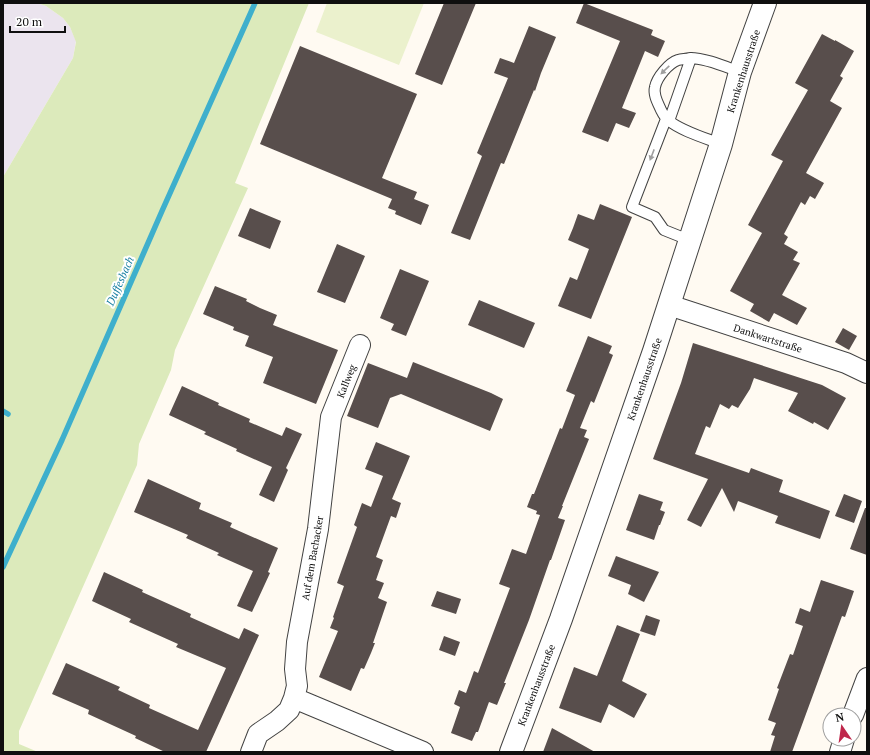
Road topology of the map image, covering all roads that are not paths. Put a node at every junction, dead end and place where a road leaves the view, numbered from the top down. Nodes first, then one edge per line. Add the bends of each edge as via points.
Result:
1 (765, 3) edge
2 (691, 58) junction
3 (740, 72) junction
4 (668, 120) junction
5 (721, 144) junction
6 (689, 240) junction
7 (669, 305) junction
8 (360, 345) dead end
9 (867, 374) edge
10 (332, 417) joint
11 (867, 678) edge
12 (294, 698) junction
13 (856, 707) edge
14 (251, 752) edge
15 (422, 752) edge
16 (511, 752) edge

1 - 3 street, Krankenhausstraße
2 - 3 lane
2 - 4 lane
2 -> 4 lane via 677,60 658,77 655,88 656,100
3 - 5 street, Krankenhausstraße
4 - 5 lane via 694,134
4 -> 6 lane via 632,207 655,217 664,230
5 - 6 street, Krankenhausstraße
6 - 7 street, Krankenhausstraße
7 - 9 street, Dankwartstraße via 846,363
7 - 16 street, Krankenhausstraße via 561,619
8 - 10 street, Kallweg
10 - 12 street, Auf dem Bachacker via 318,529 297,642 297,686
11 - 13 street
12 - 14 street, Auf dem Bachacker via 289,710 258,734
12 - 15 street

